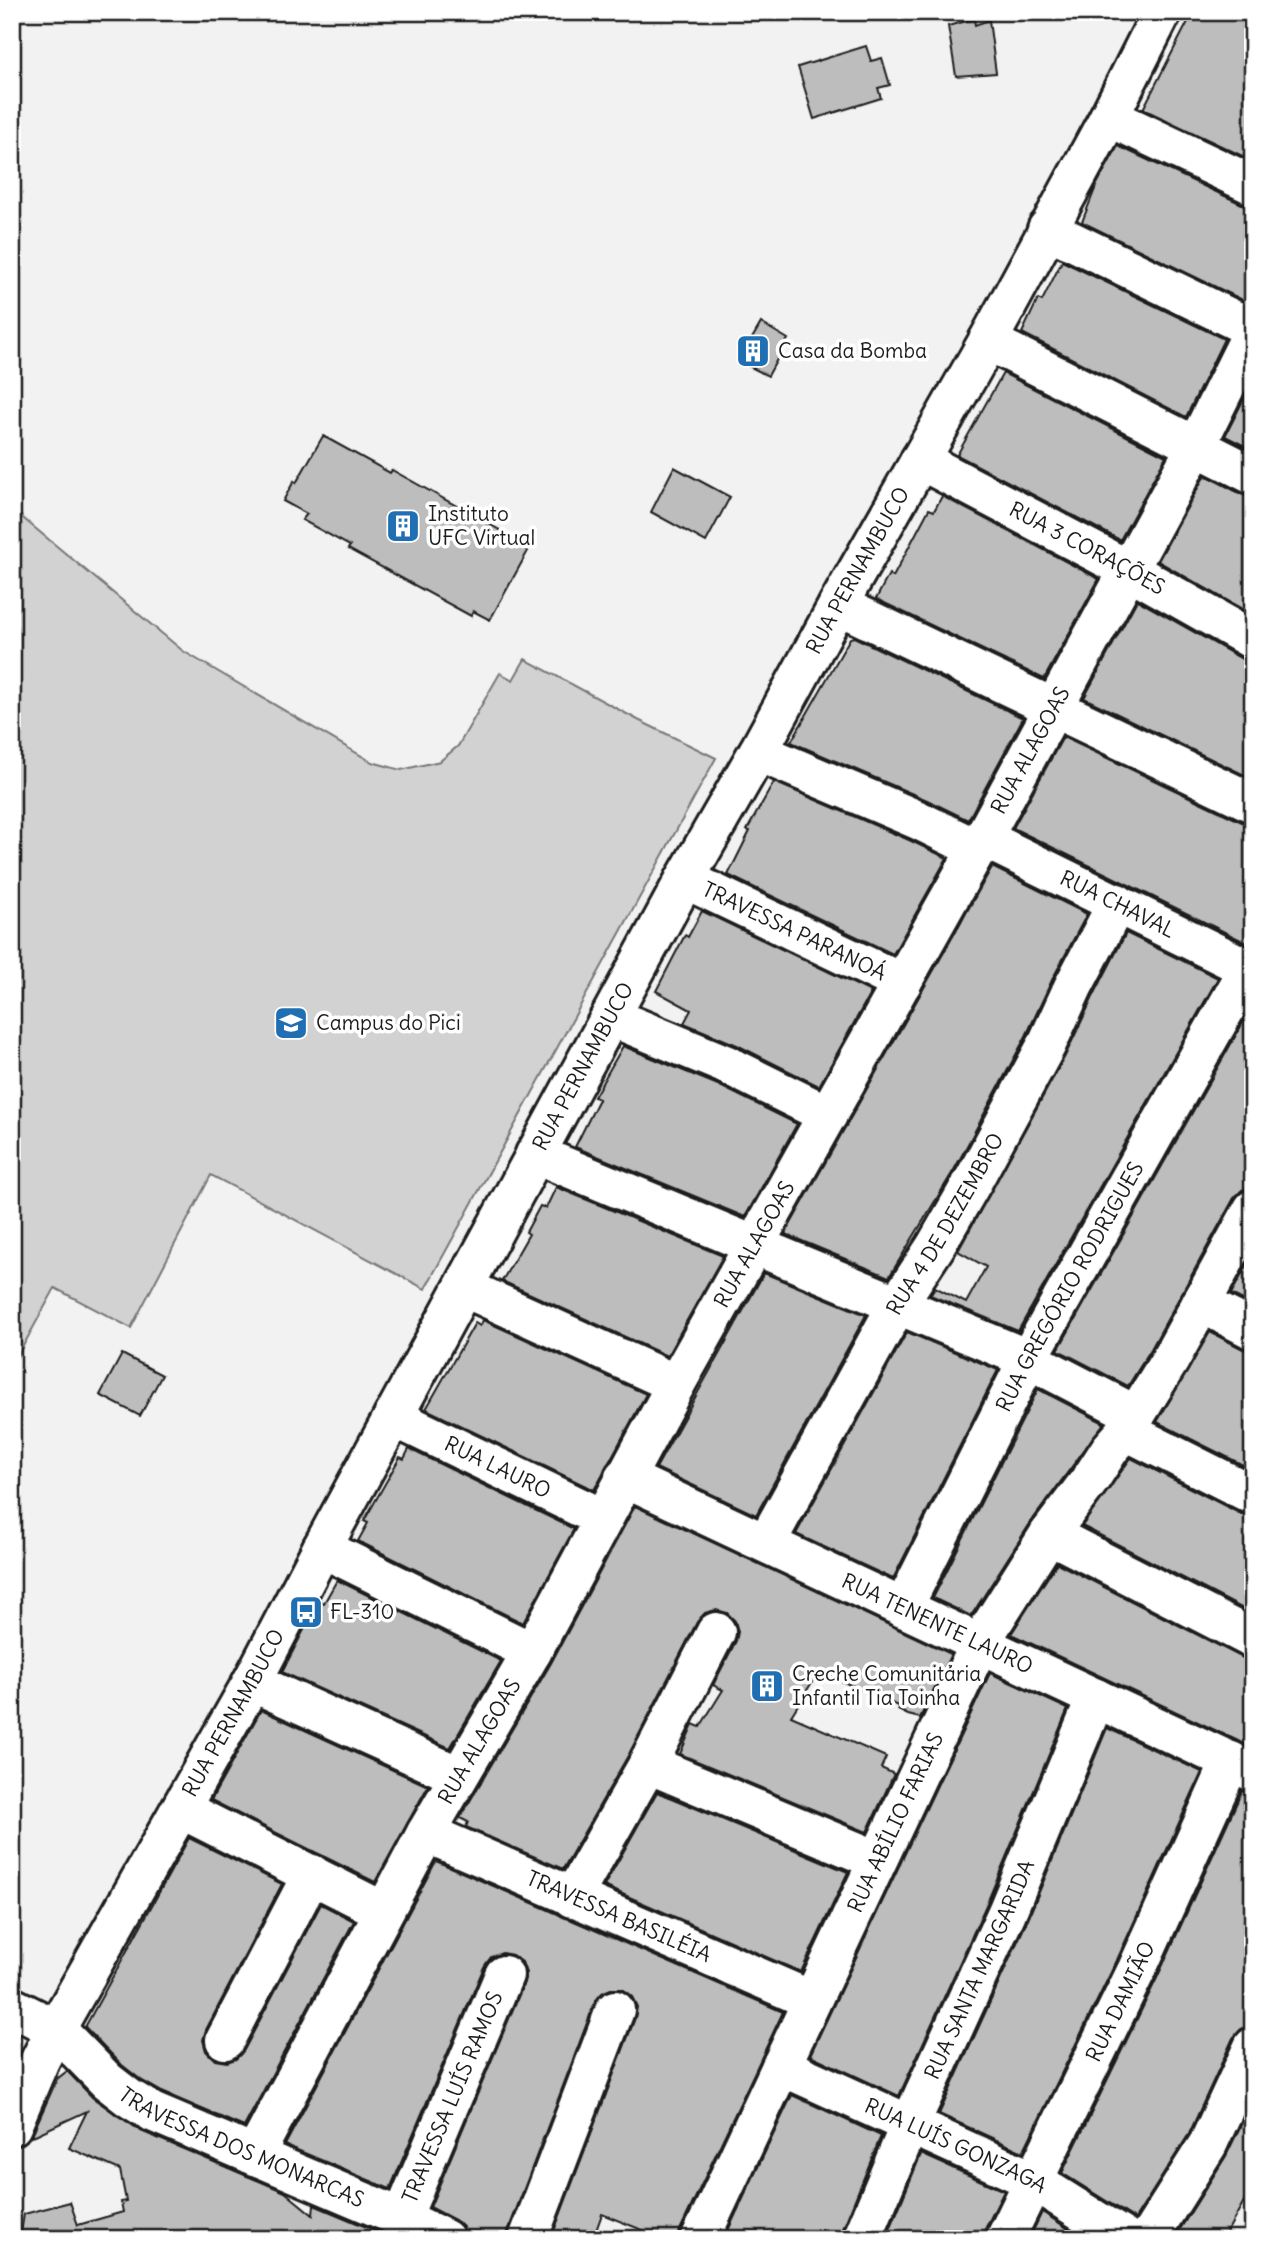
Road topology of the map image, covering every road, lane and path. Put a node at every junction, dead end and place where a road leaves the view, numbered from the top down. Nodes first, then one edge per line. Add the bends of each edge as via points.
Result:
1 (1162, 12) edge
2 (1109, 117) junction
3 (1253, 185) edge
4 (1047, 229) junction
5 (1253, 330) edge
6 (988, 341) junction
7 (1195, 448) junction
8 (920, 460) junction
9 (1253, 475) edge
10 (1129, 570) junction
11 (838, 604) junction
12 (1253, 640) edge
13 (1054, 708) junction
14 (758, 752) junction
15 (1253, 803) edge
16 (980, 844) junction
17 (685, 879) junction
18 (1117, 903) junction
19 (1250, 970) edge
20 (902, 983) junction
21 (611, 1017) junction
22 (828, 1115) junction
23 (535, 1154) junction
24 (1253, 1209) edge
25 (755, 1245) junction
26 (465, 1288) junction
27 (1201, 1303) junction
28 (897, 1305) junction
29 (1253, 1330) edge
30 (1028, 1359) junction
31 (676, 1384) junction
32 (394, 1417) junction
33 (1131, 1423) junction
34 (624, 1477) junction
35 (1253, 1495) edge
36 (602, 1518) junction
37 (1049, 1534) junction
38 (766, 1543) junction
39 (322, 1548) junction
40 (903, 1608) junction
41 (716, 1632) dead end
42 (1253, 1639) edge
43 (980, 1643) junction
44 (532, 1652) junction
45 (252, 1682) junction
46 (1096, 1698) junction
47 (648, 1764) junction
48 (1242, 1766) edge
49 (458, 1776) junction
50 (181, 1808) junction
51 (426, 1833) junction
52 (877, 1860) junction
53 (312, 1874) junction
54 (572, 1898) junction
55 (383, 1910) junction
56 (504, 1975) dead end
57 (811, 2000) junction
58 (12, 2007) edge
59 (615, 2010) dead end
60 (56, 2029) junction
61 (225, 2040) dead end
62 (1253, 2047) edge
63 (781, 2066) junction
64 (910, 2124) junction
65 (12, 2126) edge
66 (254, 2156) junction
67 (1032, 2180) junction
68 (402, 2218) junction
69 (1149, 2236) edge
70 (445, 2239) edge
71 (528, 2239) edge
72 (699, 2239) edge
73 (862, 2239) edge
74 (1005, 2239) edge

1 - 2 street, RUA PERNAMBUCO
2 - 3 street
2 - 4 street, RUA PERNAMBUCO
4 - 5 street
4 - 6 street, RUA PERNAMBUCO
5 - 7 street, RUA ALAGOAS
6 - 7 street
6 - 8 street, RUA PERNAMBUCO
7 - 9 street
7 - 10 street, RUA ALAGOAS
8 - 10 street, RUA 3 CORAÇÕES
8 - 11 street, RUA PERNAMBUCO
10 - 12 street, RUA 3 CORAÇÕES
10 - 13 street, RUA ALAGOAS
11 - 13 street
11 - 14 street, RUA PERNAMBUCO
13 - 15 street
13 - 16 street, RUA ALAGOAS
14 - 16 street, RUA CHAVAL
14 - 17 street, RUA PERNAMBUCO
16 - 18 street, RUA CHAVAL
16 - 20 street, RUA ALAGOAS
17 - 20 street, TRAVESSA PARANOÁ
17 - 21 street, RUA PERNAMBUCO
18 - 19 street, RUA CHAVAL
18 - 28 street, RUA 4 DE DEZEMBRO via 973,1181
19 - 30 street, RUA GREGÓRIO RODRIGUES
20 - 22 street, RUA ALAGOAS
21 - 22 street via 727,1065
21 - 23 street, RUA PERNAMBUCO
22 - 25 street, RUA ALAGOAS
23 - 25 street
23 - 26 street, RUA PERNAMBUCO
24 - 27 street, RUA ABÍLIO FARIAS
25 - 28 street
25 - 31 street, RUA ALAGOAS
26 - 31 street
26 - 32 street, RUA PERNAMBUCO
27 - 29 street
27 - 33 street, RUA ABÍLIO FARIAS
28 - 30 street
28 - 38 street, RUA 4 DE DEZEMBRO
30 - 33 street
30 - 40 street, RUA GREGÓRIO RODRIGUES
31 - 34 street, RUA ALAGOAS
32 - 36 street, RUA LAURO
32 - 39 street, RUA PERNAMBUCO
33 - 35 street
33 - 37 street, RUA ABÍLIO FARIAS
34 - 36 street, RUA ALAGOAS
34 - 38 street, RUA TENENTE LAURO
36 - 44 street, RUA ALAGOAS
37 - 42 street
37 - 43 street, RUA ABÍLIO FARIAS
38 - 40 street, RUA TENENTE LAURO
39 - 44 street
39 - 45 street, RUA PERNAMBUCO
40 - 43 street, RUA TENENTE LAURO
41 - 47 street
43 - 46 street, RUA TENENTE LAURO
43 - 52 street, RUA ABÍLIO FARIAS
44 - 49 street, RUA ALAGOAS
45 - 49 street
45 - 50 street, RUA PERNAMBUCO
46 - 48 street, RUA TENENTE LAURO
46 - 64 street, RUA SANTA MARGARIDA via 1007,1912
47 - 52 street
47 - 54 street
48 - 67 street, RUA DAMIÃO
49 - 51 street, RUA ALAGOAS
50 - 53 street
50 - 60 street, RUA PERNAMBUCO
51 - 54 street, TRAVESSA BASILÉIA
51 - 55 street, RUA ALAGOAS
52 - 57 street, RUA ABÍLIO FARIAS
53 - 55 street
53 - 61 street
54 - 57 street, TRAVESSA BASILÉIA
55 - 66 street, RUA ALAGOAS
56 - 68 street, TRAVESSA LUÍS RAMOS
57 - 63 street, RUA ABÍLIO FARIAS
58 - 60 street, TRAVESSA DOS MONARCAS
59 - 71 street
60 - 65 street, RUA PERNAMBUCO
60 - 66 street, TRAVESSA DOS MONARCAS via 129,2098
62 - 69 street via 1208,2144
63 - 64 street, RUA LUÍS GONZAGA
63 - 72 street, RUA ABÍLIO FARIAS
64 - 67 street, RUA LUÍS GONZAGA
64 - 73 street, RUA SANTA MARGARIDA
66 - 68 street, TRAVESSA DOS MONARCAS
67 - 69 street, RUA LUÍS GONZAGA
67 - 74 street, RUA DAMIÃO
68 - 70 street, TRAVESSA DOS MONARCAS

